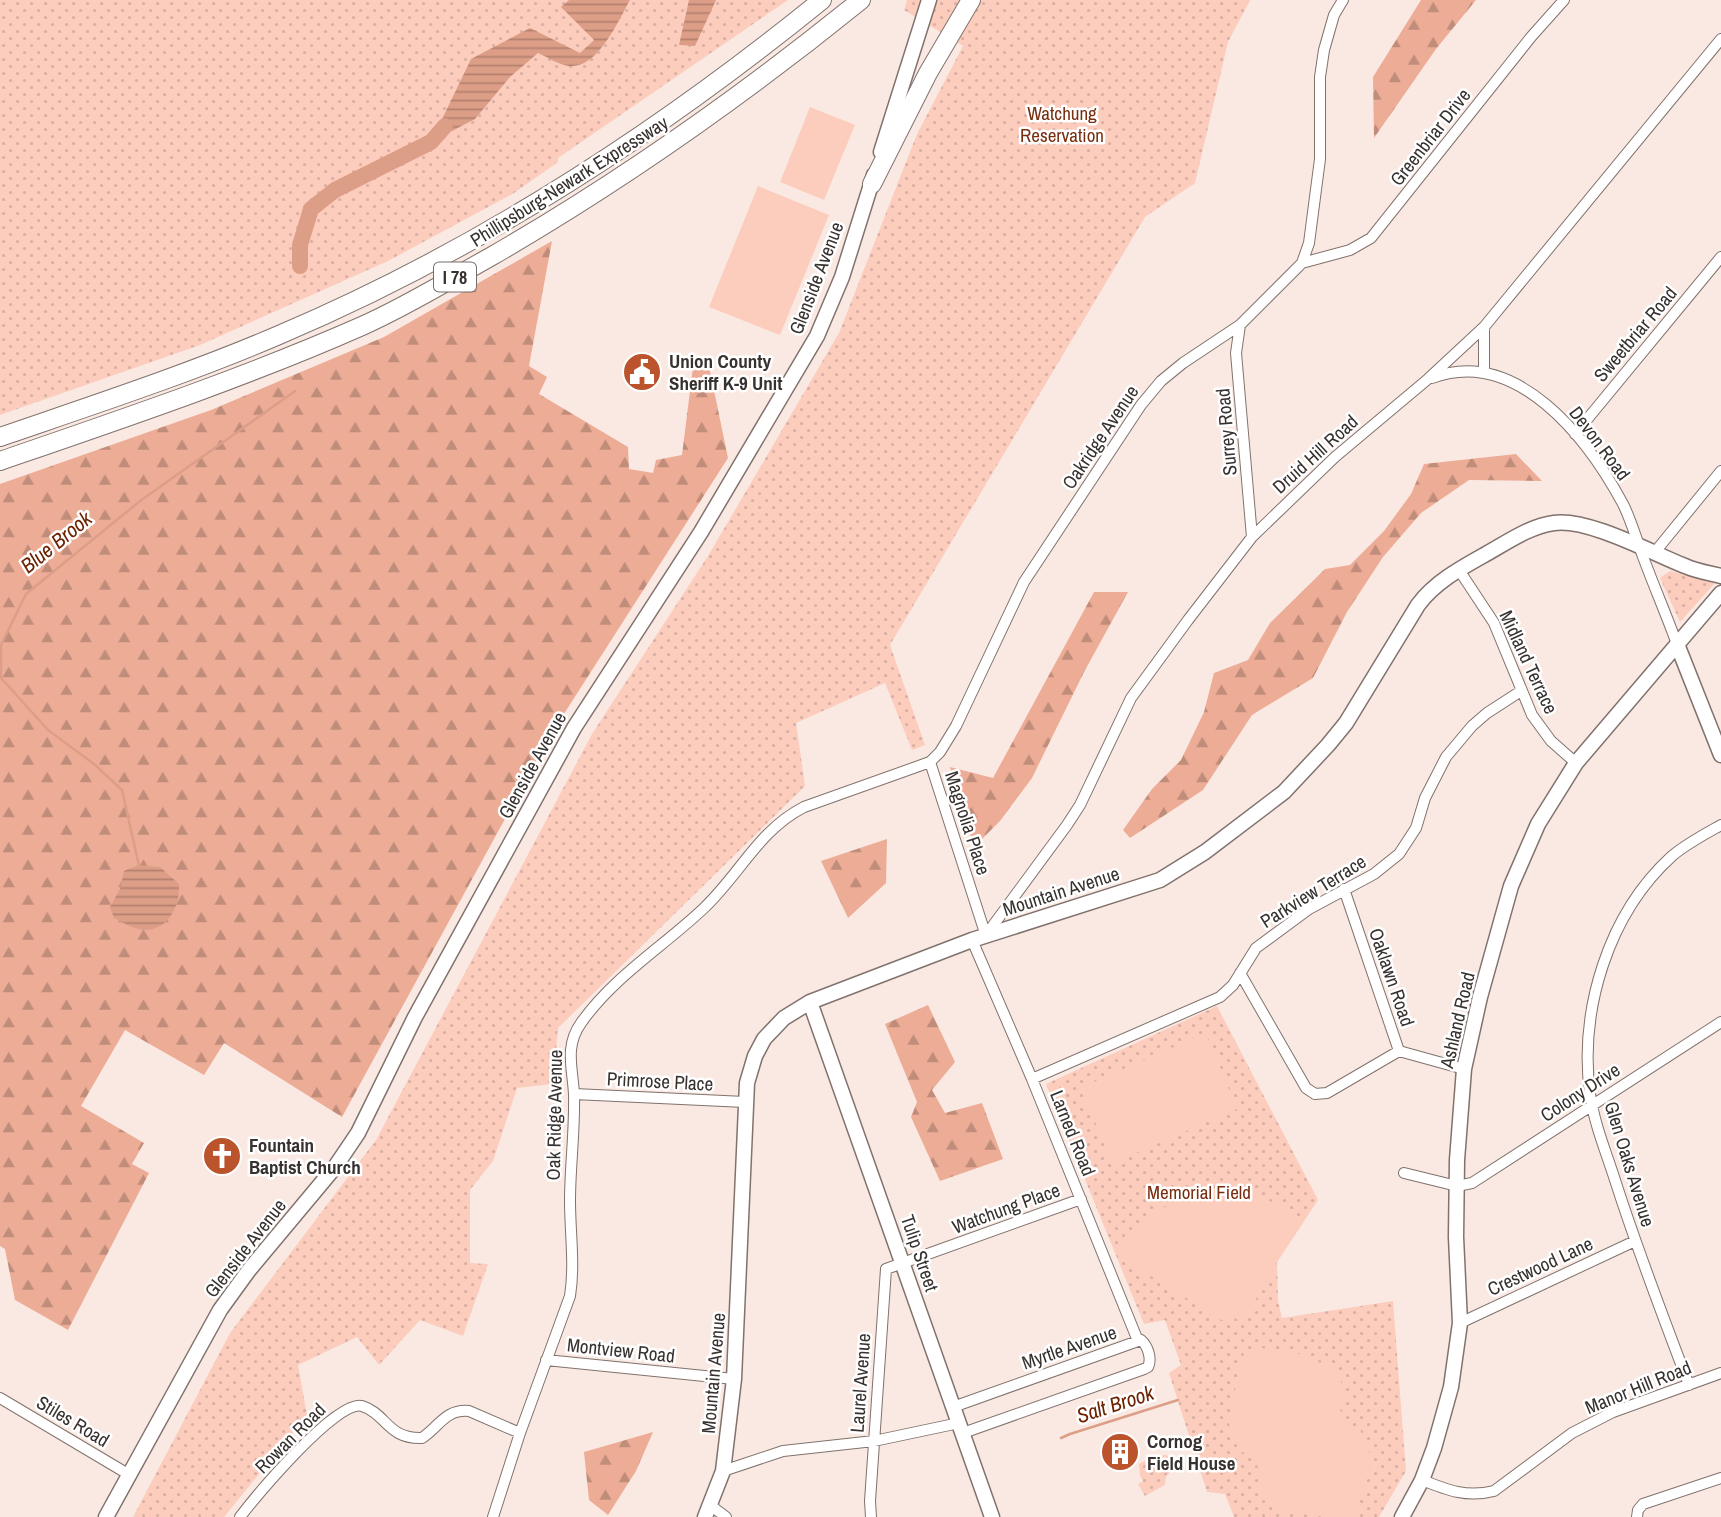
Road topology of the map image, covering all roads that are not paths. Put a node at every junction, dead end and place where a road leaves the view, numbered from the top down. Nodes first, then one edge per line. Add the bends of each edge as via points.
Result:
1 (822, 0) edge
2 (861, 0) edge
3 (929, 0) edge
4 (971, 0) edge
5 (1343, 0) edge
6 (1564, 0) edge
7 (1721, 39) edge
8 (872, 184) junction
9 (1721, 257) edge
10 (1303, 263) junction
11 (1240, 325) junction
12 (1484, 327) junction
13 (1214, 341) junction
14 (1236, 353) junction
15 (1484, 372) junction
16 (1428, 379) junction
17 (1575, 434) junction
18 (0, 437) edge
19 (0, 461) edge
20 (1721, 471) edge
21 (1252, 537) junction
22 (1639, 546) junction
23 (1655, 552) junction
24 (1459, 570) junction
25 (1721, 576) edge
26 (1721, 593) edge
27 (1676, 644) junction
28 (1521, 691) junction
29 (1721, 755) edge
30 (930, 762) junction
31 (1576, 763) junction
32 (1721, 825) edge
33 (1343, 889) junction
34 (979, 938) junction
35 (1240, 973) junction
36 (810, 1002) junction
37 (1721, 1022) edge
38 (1399, 1051) junction
39 (1464, 1069) junction
40 (1032, 1079) junction
41 (574, 1094) junction
42 (745, 1102) junction
43 (1592, 1105) junction
44 (1404, 1173) dead end
45 (1457, 1186) junction
46 (1081, 1199) junction
47 (1635, 1241) junction
48 (903, 1263) junction
49 (1460, 1323) junction
50 (1138, 1341) junction
51 (546, 1360) junction
52 (1721, 1373) edge
53 (734, 1379) junction
54 (1689, 1385) junction
55 (0, 1398) edge
56 (953, 1407) junction
57 (961, 1428) junction
58 (520, 1433) junction
59 (874, 1441) junction
60 (723, 1471) junction
61 (128, 1474) junction
62 (1721, 1478) edge
63 (1422, 1480) junction
64 (708, 1511) edge
65 (106, 1517) edge
66 (240, 1517) edge
67 (493, 1517) edge
68 (726, 1517) edge
69 (871, 1517) edge
70 (992, 1517) edge
71 (1402, 1517) edge
72 (1637, 1517) edge

1 - 18 highway, Phillipsburg-Newark Expressway / I 78 via 673,114 462,246 279,335
2 - 19 highway, Phillipsburg-Newark Expressway / I 78 via 667,146 546,225 421,297 190,396
3 - 8 main road, Glenside Avenue
4 - 8 highway
5 - 10 street via 1324,50 1319,170
6 - 10 street, Greenbriar Drive via 1371,238 1350,250
7 - 12 street, Druid Hill Road
8 - 61 main road, Glenside Avenue via 827,315 807,354 701,532 574,728 415,1017 358,1133 233,1290
9 - 17 street, Sweetbriar Road
10 - 11 street, Oakridge Avenue
11 - 13 street, Oakridge Avenue
11 - 14 street, Surrey Road
12 - 15 street
12 - 16 street, Druid Hill Road
13 - 14 street
13 - 30 street, Oakridge Avenue via 1161,381 1141,405 1024,582 956,726
14 - 21 street, Surrey Road
15 - 16 street, Devon Road via 1462,371
15 - 17 street, Devon Road via 1527,390
16 - 21 street, Druid Hill Road via 1335,457
17 - 22 street, Devon Road via 1605,472
20 - 23 street
21 - 34 street, Druid Hill Road via 1131,698 1080,805
22 - 23 main road, Mountain Avenue
22 - 24 main road, Mountain Avenue via 1557,522 1526,533
22 - 27 street, Devon Road
23 - 25 main road, Mountain Avenue
24 - 28 street, Midland Terrace via 1494,624
24 - 34 main road, Mountain Avenue via 1424,597 1328,746 1259,812 1160,880
26 - 27 main road, Ashland Road
27 - 29 main road
27 - 31 main road, Ashland Road
28 - 31 street, Midland Terrace via 1541,729
28 - 33 street, Parkview Terrace via 1487,713 1458,741 1436,774 1416,828 1399,854
30 - 34 street, Magnolia Place
30 - 41 street, Oak Ridge Avenue via 804,807 773,827 716,896 627,974 579,1025 569,1054
31 - 39 main road, Ashland Road via 1538,824 1511,886
32 - 43 street, Glen Oaks Avenue via 1673,855 1653,877 1608,951 1588,1037
33 - 35 street, Parkview Terrace via 1256,948
33 - 38 street, Oaklawn Road
34 - 36 main road, Mountain Avenue
34 - 40 street, Larned Road
35 - 38 street via 1306,1088 1315,1094 1327,1093
35 - 40 street, Parkview Terrace via 1220,997
36 - 42 main road, Mountain Avenue via 764,1038 749,1073
36 - 48 main road, Tulip Street
37 - 43 street, Colony Drive
38 - 39 street, Oaklawn Road
39 - 45 main road, Ashland Road
40 - 46 street, Larned Road
41 - 42 street, Primrose Place
41 - 51 street, Oak Ridge Avenue via 573,1278
42 - 53 main road, Mountain Avenue
43 - 45 street, Colony Drive via 1472,1182
43 - 47 street, Glen Oaks Avenue
44 - 45 street
45 - 49 main road, Ashland Road
46 - 48 street, Watchung Place
46 - 50 street, Larned Road
47 - 49 street, Crestwood Lane
47 - 54 street, Glen Oaks Avenue
48 - 56 main road, Tulip Street
48 - 59 street, Laurel Avenue via 886,1269
49 - 63 main road, Ashland Road via 1448,1399
50 - 56 street, Myrtle Avenue
50 - 57 street, Myrtle Avenue via 1144,1342 1150,1360 1144,1369
51 - 53 street, Montview Road
51 - 58 street, Oak Ridge Avenue
52 - 54 street, Manor Hill Road
53 - 60 main road, Mountain Avenue
54 - 63 street, Manor Hill Road via 1613,1412 1572,1433 1494,1491 1458,1494
55 - 61 street, Stiles Road
56 - 57 main road, Tulip Street
57 - 59 street, Myrtle Avenue
57 - 70 main road, Tulip Street
58 - 66 street, Rowan Road via 461,1410 446,1415 422,1438 411,1438 354,1406 328,1420
58 - 67 street, Oak Ridge Avenue
59 - 60 street, Myrtle Avenue via 783,1451
59 - 69 street, Laurel Avenue
60 - 64 main road, Mountain Avenue
61 - 65 main road, Glenside Avenue
62 - 72 street via 1643,1504
63 - 71 main road, Ashland Road
64 - 68 street

